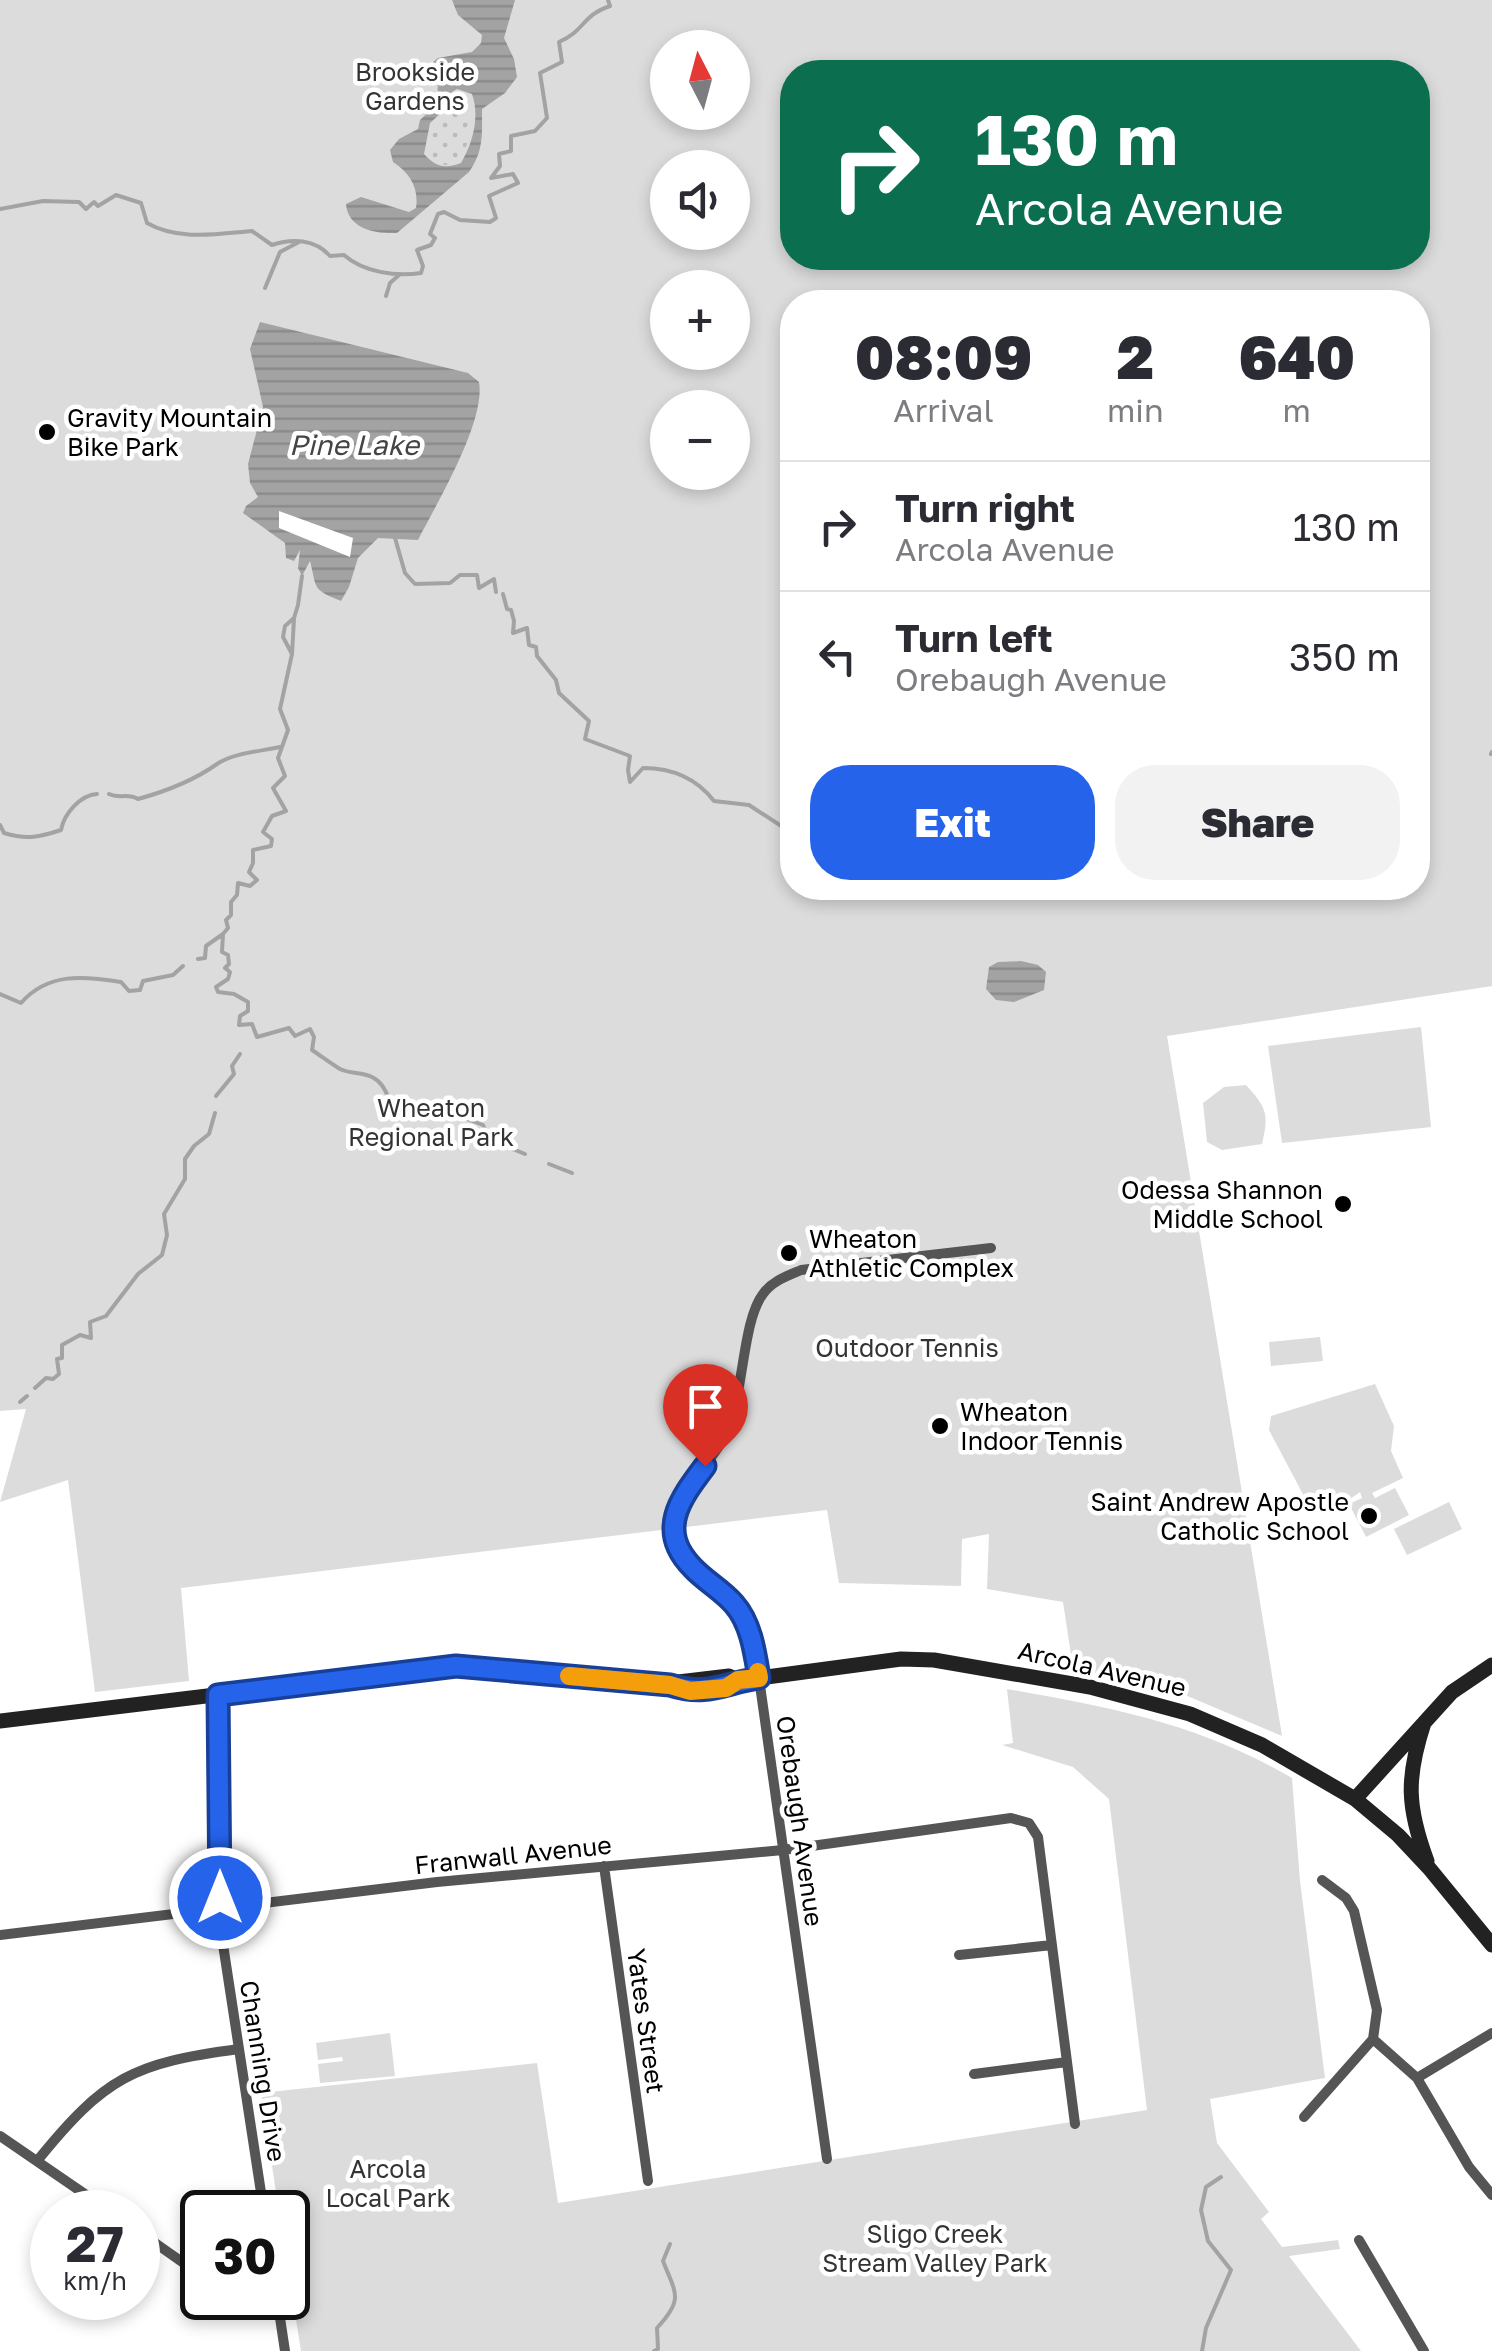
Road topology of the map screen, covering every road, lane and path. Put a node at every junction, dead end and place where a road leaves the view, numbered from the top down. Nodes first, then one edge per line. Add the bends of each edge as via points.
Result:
1 (991, 1248) dead end
2 (1492, 1665) edge
3 (759, 1678) junction
4 (218, 1695) junction
5 (1425, 1720) junction
6 (0, 1721) edge
7 (1355, 1799) junction
8 (784, 1850) junction
9 (604, 1866) junction
10 (1429, 1868) junction
11 (1322, 1880) dead end
12 (220, 1908) junction
13 (0, 1935) edge
14 (1052, 1945) junction
15 (1492, 1945) edge
16 (959, 1955) dead end
17 (1492, 2032) edge
18 (1373, 2039) junction
19 (239, 2049) junction
20 (1067, 2062) junction
21 (974, 2074) dead end
22 (1418, 2078) junction
23 (1304, 2116) dead end
24 (1075, 2124) dead end
25 (0, 2136) edge
26 (827, 2159) dead end
27 (37, 2161) junction
28 (648, 2181) dead end
29 (79, 2190) edge
30 (261, 2190) edge
31 (1492, 2195) edge
32 (1359, 2240) dead end
33 (281, 2320) edge
34 (285, 2351) edge
35 (1424, 2351) edge

1 - 3 street, Orebaugh Avenue via 801,1270 762,1295 737,1406 674,1518 679,1551 736,1606
2 - 5 street
3 - 4 street, Arcola Avenue via 670,1685 456,1666
3 - 7 street, Arcola Avenue via 934,1660 1090,1687 1190,1714 1262,1745
3 - 8 street, Orebaugh Avenue
4 - 6 street, Arcola Avenue
4 - 12 street, Channing Drive
5 - 7 street
5 - 10 street via 1409,1791
7 - 10 street, Arcola Avenue
8 - 9 street, Franwall Avenue
8 - 14 street, Franwall Avenue via 1011,1818 1029,1823 1038,1837
8 - 26 street, Orebaugh Avenue
9 - 12 street, Franwall Avenue
9 - 28 street, Yates Street
10 - 15 street, Arcola Avenue
11 - 18 street via 1354,1911 1377,2010
12 - 13 street, Franwall Avenue
12 - 19 street, Channing Drive
14 - 16 street
14 - 20 street
17 - 22 street
18 - 22 street
18 - 23 street
19 - 27 street via 178,2057 124,2078 73,2117
19 - 30 street, Channing Drive
20 - 21 street
20 - 24 street
22 - 31 street
25 - 27 street
27 - 29 street
32 - 35 street
33 - 34 street

